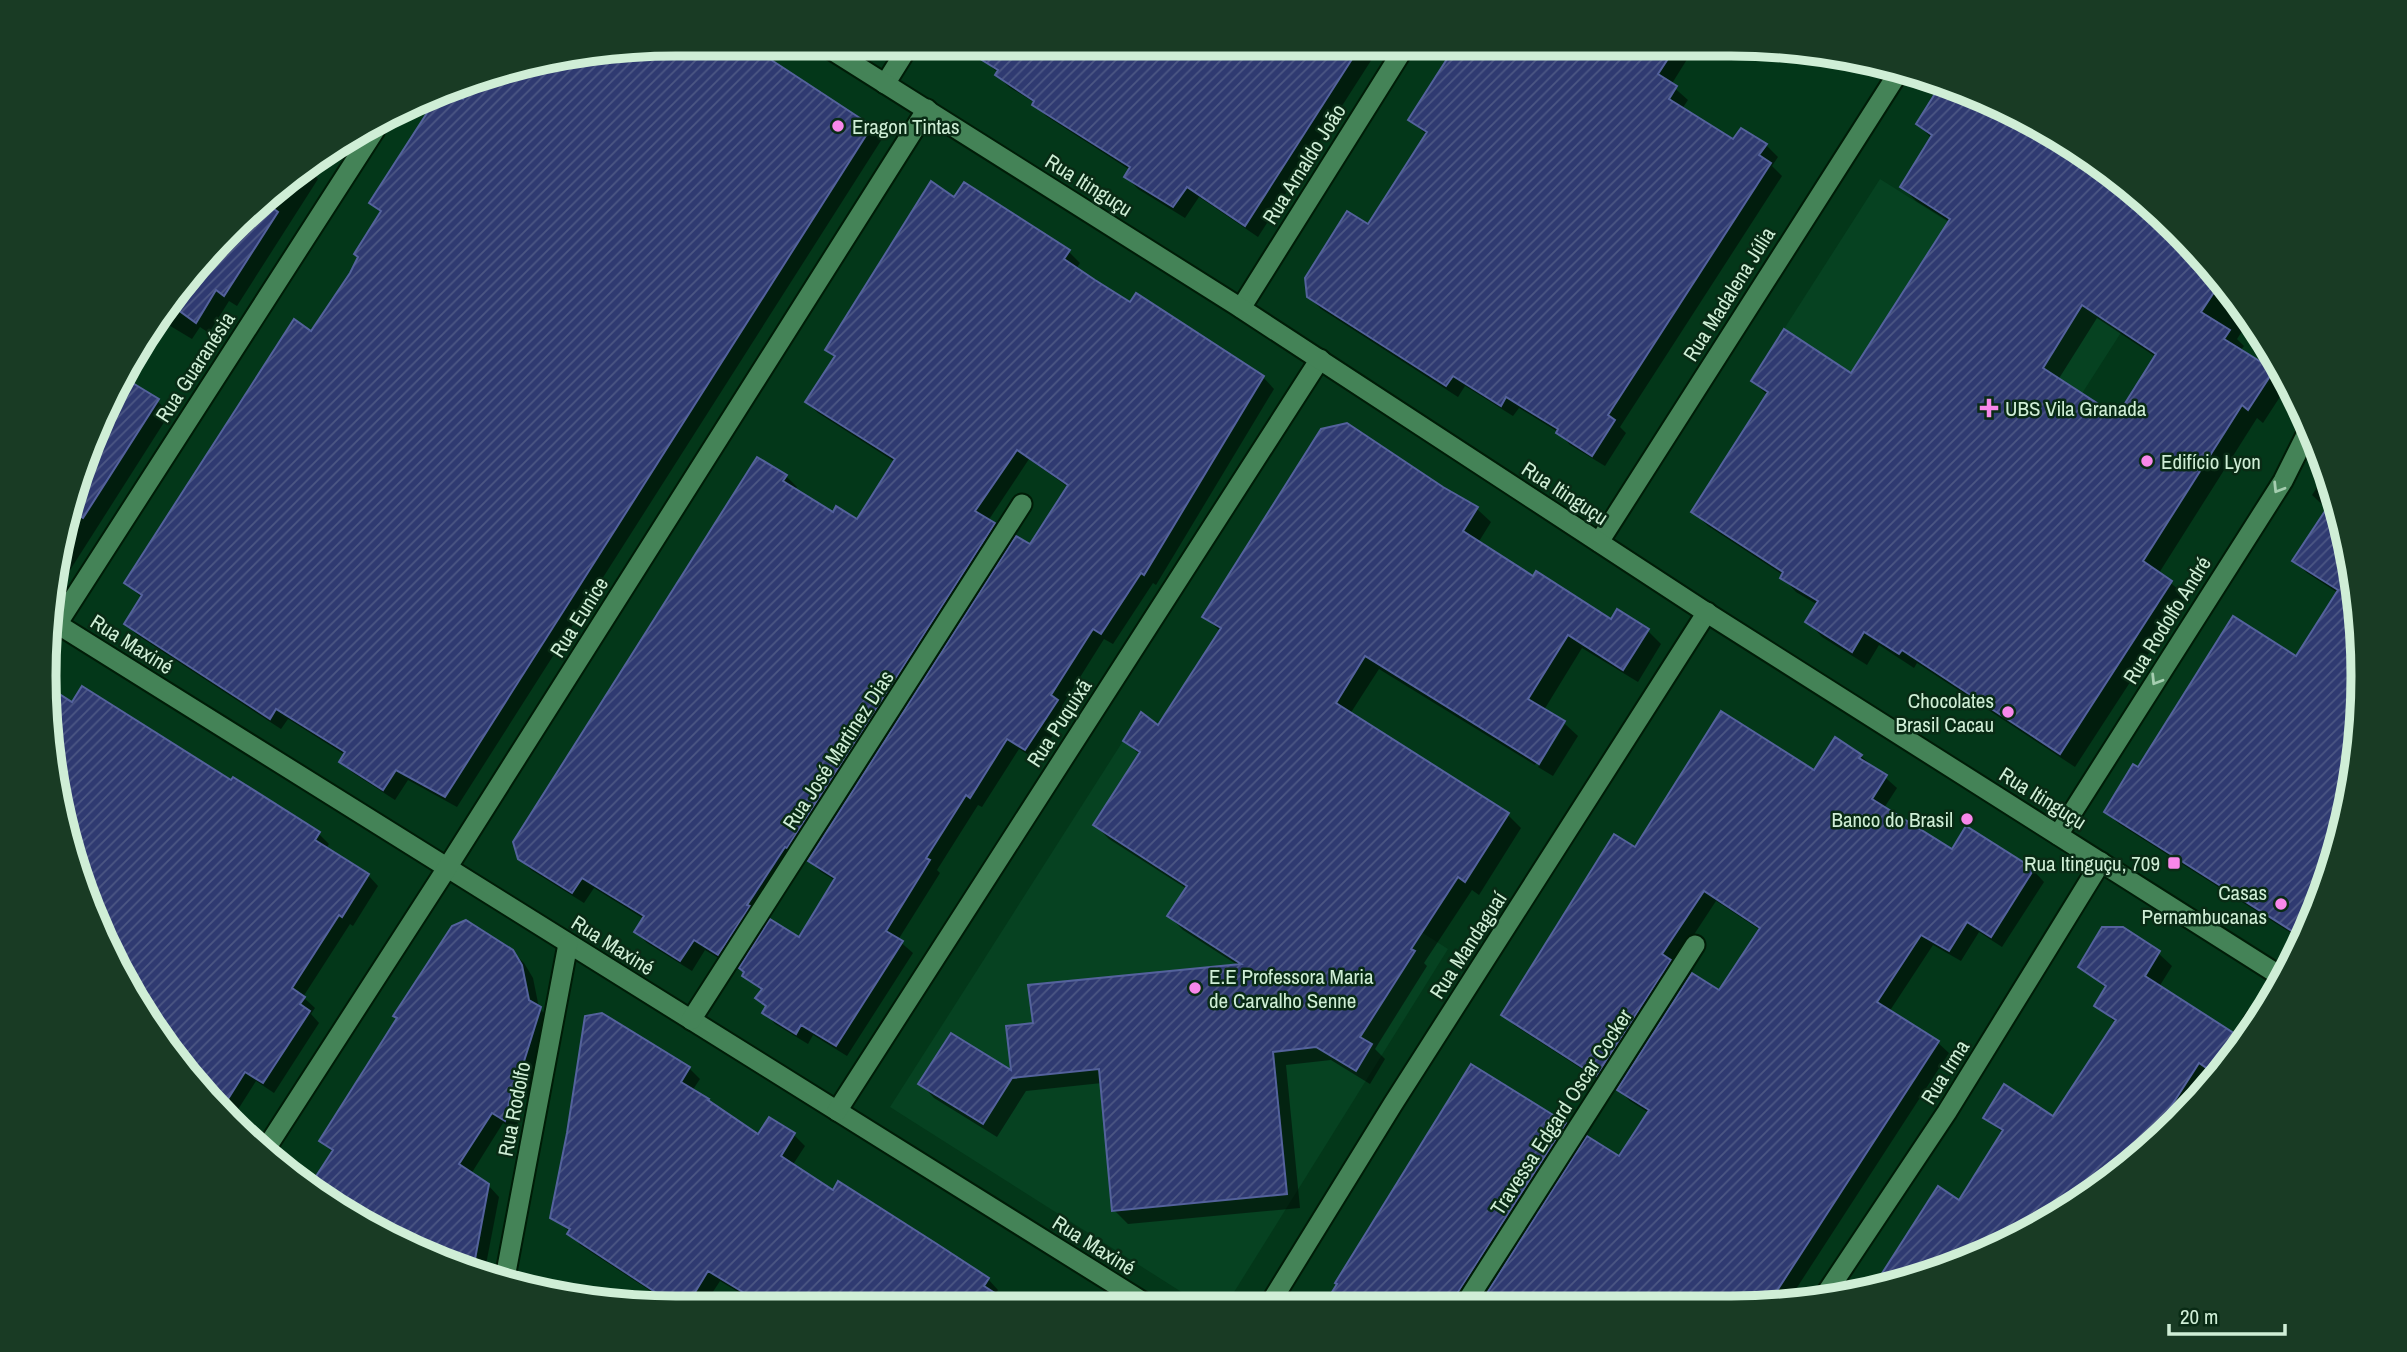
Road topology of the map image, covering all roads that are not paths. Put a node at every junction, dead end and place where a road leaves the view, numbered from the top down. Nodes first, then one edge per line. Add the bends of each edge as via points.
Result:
1 (841, 56) edge
2 (903, 56) edge
3 (1399, 56) edge
4 (1895, 78) edge
5 (886, 84) junction
6 (927, 109) junction
7 (371, 136) edge
8 (1241, 308) junction
9 (1320, 359) junction
10 (2304, 439) edge
11 (1022, 504) dead end
12 (1599, 542) junction
13 (1707, 612) junction
14 (59, 620) edge
15 (58, 627) edge
16 (2057, 835) junction
17 (2101, 862) junction
18 (447, 868) junction
19 (568, 944) junction
20 (1695, 945) dead end
21 (2275, 973) edge
22 (691, 1020) junction
23 (837, 1111) junction
24 (269, 1144) edge
25 (506, 1272) edge
26 (1831, 1288) edge
27 (1134, 1296) edge
28 (1275, 1296) edge
29 (1470, 1296) edge

1 - 5 street, Rua Itinguçu
2 - 5 street
3 - 8 street, Rua Arnaldo João
4 - 12 street, Rua Madalena Júlia
5 - 6 street, Rua Itinguçu
6 - 8 street, Rua Itinguçu
6 - 18 street, Rua Eunice
7 - 14 street, Rua Guaranésia
8 - 9 street, Rua Itinguçu
9 - 12 street, Rua Itinguçu
9 - 23 street, Rua Puquixã
10 -> 16 street, Rua Rodolfo André via 2283,481
11 - 22 street, Rua José Martinez Dias
12 - 13 street, Rua Itinguçu
13 - 16 street, Rua Itinguçu
13 - 28 street, Rua Mandaguaí
15 - 18 street, Rua Maxiné
16 - 17 street, Rua Itinguçu
17 - 21 street, Rua Itinguçu
17 - 26 street, Rua Irma via 1947,1112
18 - 19 street, Rua Maxiné
18 - 24 street, Rua Eunice
19 - 22 street, Rua Maxiné
19 - 25 street, Rua Rodolfo
20 - 29 street, Travessa Edgard Oscar Cocker
22 - 23 street, Rua Maxiné
23 - 27 street, Rua Maxiné

